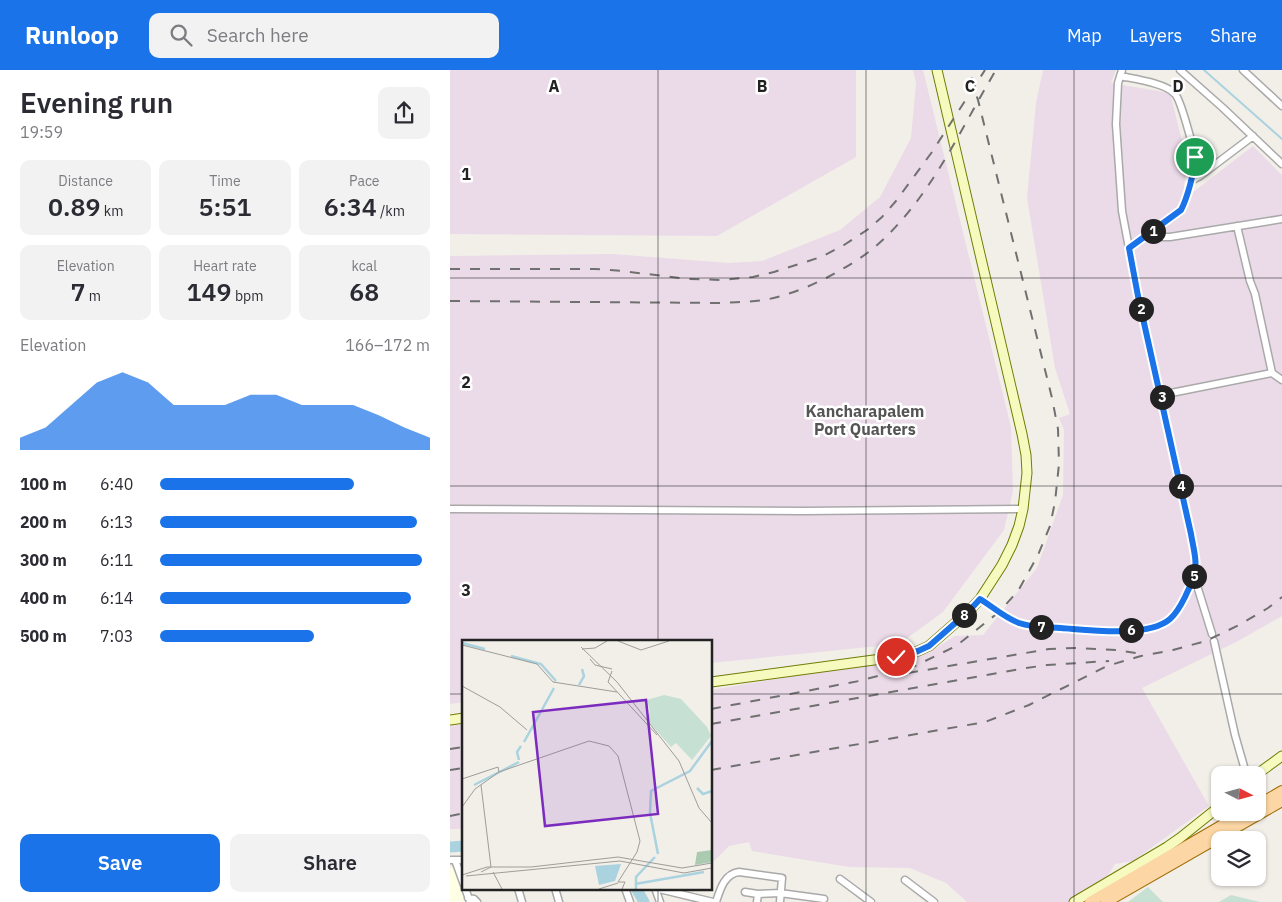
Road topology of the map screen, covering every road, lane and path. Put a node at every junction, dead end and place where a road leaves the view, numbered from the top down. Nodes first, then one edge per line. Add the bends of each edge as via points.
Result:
1 (937, 70) edge
2 (1180, 70) edge
3 (1243, 70) edge
4 (1121, 73) edge
5 (1282, 106) edge
6 (1253, 136) junction
7 (1282, 164) edge
8 (1191, 181) junction
9 (1282, 219) edge
10 (1237, 226) junction
11 (1144, 237) junction
12 (1129, 248) junction
13 (1272, 373) junction
14 (1282, 380) edge
15 (1161, 395) junction
16 (450, 509) edge
17 (1023, 509) junction
18 (1194, 576) junction
19 (980, 599) junction
20 (1212, 634) dead end
21 (1214, 642) dead end
22 (712, 682) edge
23 (1282, 756) edge
24 (1243, 766) edge
25 (1266, 767) edge
26 (1282, 791) edge
27 (1266, 800) edge
28 (1282, 801) edge
29 (1211, 813) edge
30 (1230, 821) edge
31 (452, 860) edge
32 (840, 879) dead end
33 (905, 880) dead end
34 (462, 882) edge
35 (625, 890) edge
36 (656, 890) edge
37 (664, 890) edge
38 (745, 892) dead end
39 (780, 893) junction
40 (758, 894) junction
41 (824, 899) dead end
42 (469, 900) edge
43 (477, 902) edge
44 (630, 902) edge
45 (660, 902) edge
46 (715, 902) edge
47 (757, 902) edge
48 (780, 902) edge
49 (871, 902) edge
50 (934, 902) edge
51 (1074, 902) edge
52 (1090, 902) edge
53 (1106, 902) edge

1 - 17 street via 1022,434 1027,473
2 - 6 street
3 - 5 street
4 - 8 street via 1162,86 1175,94 1195,157
4 - 12 street via 1116,102 1116,146
6 - 7 street
6 - 8 street
8 - 11 street via 1181,210
9 - 10 street
10 - 11 street via 1170,237
10 - 13 street
11 - 12 street
12 - 15 street
13 - 14 street
13 - 15 street
15 - 18 street via 1191,534
16 - 17 street
17 - 19 street via 1012,545
18 - 19 street via 1171,619 1136,630 1100,631 1027,625 1009,619
18 - 20 street
19 - 22 street via 929,646 918,651 896,657
21 - 24 street
23 - 25 street
26 - 27 main road
28 - 53 main road
29 - 51 street via 1167,847
30 - 52 main road
31 - 34 street
32 - 49 street
33 - 50 street
35 - 44 street
36 - 45 street
37 - 46 street
38 - 40 street
39 - 40 street
39 - 41 street
39 - 46 street via 782,878 739,872 724,882
39 - 48 street
40 - 47 street
42 - 43 street

